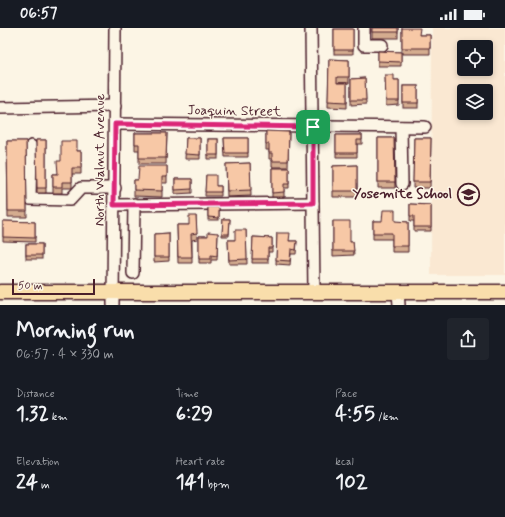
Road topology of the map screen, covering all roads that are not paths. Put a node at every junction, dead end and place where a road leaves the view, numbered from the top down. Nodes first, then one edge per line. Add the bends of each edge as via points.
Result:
1 (115, 28) edge
2 (311, 28) edge
3 (364, 28) edge
4 (382, 44) dead end
5 (115, 106) junction
6 (0, 108) edge
7 (115, 124) junction
8 (313, 127) junction
9 (401, 127) junction
10 (425, 127) dead end
11 (31, 146) dead end
12 (402, 184) dead end
13 (115, 188) junction
14 (313, 203) junction
15 (134, 204) junction
16 (114, 205) junction
17 (133, 273) dead end
18 (0, 292) edge
19 (505, 292) edge
20 (314, 293) junction
21 (113, 298) edge
22 (398, 299) edge

1 - 5 street, North Walnut Avenue
2 - 8 street
3 - 4 street via 364,45
5 - 6 street
5 - 7 street, North Walnut Avenue
7 - 8 street, Joaquin Street
7 - 13 street, North Walnut Avenue
8 - 9 street, Joaquin Street
8 - 14 street
9 - 10 street, Joaquin Street
9 - 12 street
11 - 13 street via 30,199 70,200 81,188
13 - 16 street, North Walnut Avenue
14 - 15 street
14 - 20 street
15 - 16 street
15 - 17 street
16 - 21 street, North Walnut Avenue
18 - 21 main road
19 - 22 main road
20 - 21 main road
20 - 22 main road

